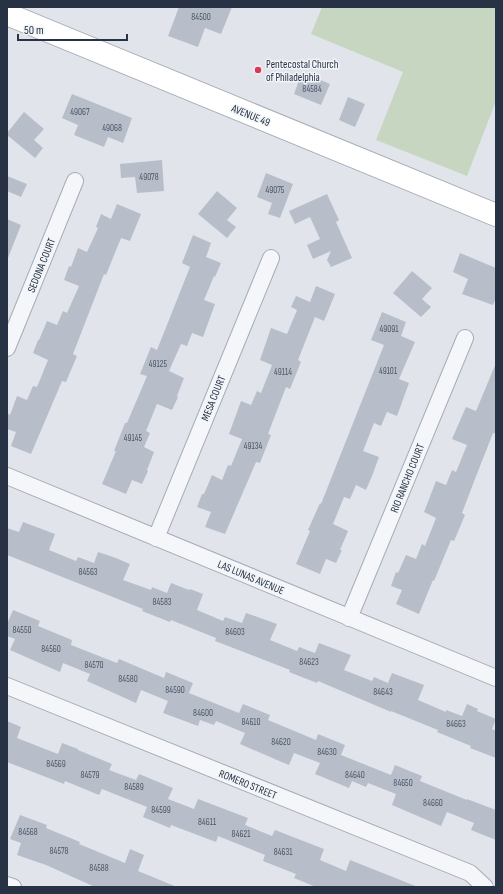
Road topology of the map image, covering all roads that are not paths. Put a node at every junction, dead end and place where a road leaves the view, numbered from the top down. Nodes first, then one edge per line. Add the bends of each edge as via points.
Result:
1 (7, 14) edge
2 (75, 181) dead end
3 (496, 215) edge
4 (271, 258) dead end
5 (465, 338) dead end
6 (7, 348) edge
7 (7, 476) edge
8 (156, 538) junction
9 (349, 618) junction
10 (496, 678) edge
11 (7, 686) edge
12 (7, 885) edge
13 (13, 887) edge
14 (486, 887) edge

1 - 3 street, AVENUE 49
2 - 6 street, SEDONA COURT
4 - 8 street, MESA COURT
5 - 9 street, RIO RANCHO COURT
7 - 8 street, LAS LUNAS AVENUE
8 - 9 street, LAS LUNAS AVENUE
9 - 10 street, LAS LUNAS AVENUE
11 - 14 street, ROMERO STREET via 470,873
12 - 13 street

